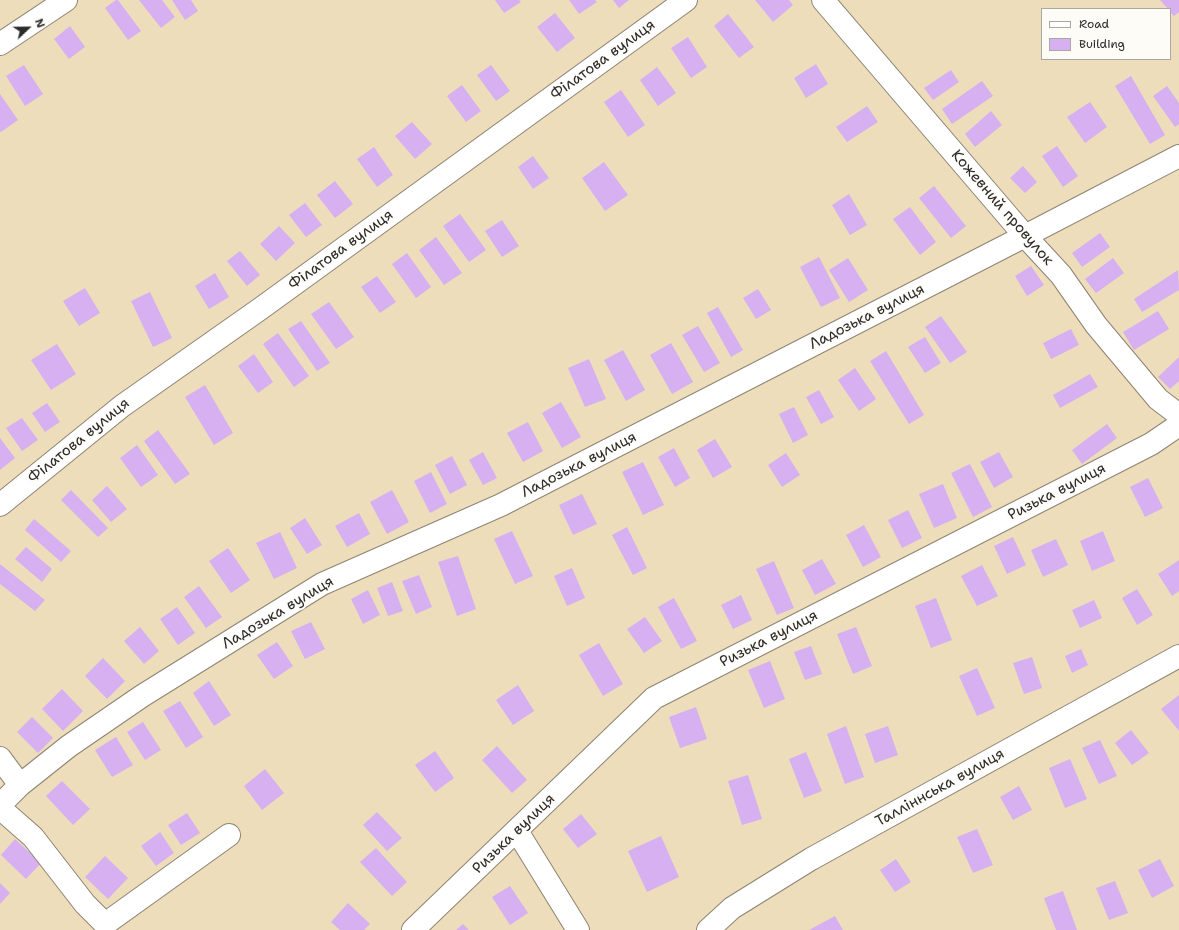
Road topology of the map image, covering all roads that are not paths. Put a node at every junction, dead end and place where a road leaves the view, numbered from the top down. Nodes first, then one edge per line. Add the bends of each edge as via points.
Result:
1 (66, 0) edge
2 (686, 0) edge
3 (823, 0) edge
4 (0, 44) edge
5 (1179, 156) edge
6 (1025, 236) junction
7 (1179, 415) edge
8 (1179, 425) edge
9 (0, 505) edge
10 (1179, 656) edge
11 (0, 758) edge
12 (20, 785) junction
13 (0, 807) edge
14 (517, 831) junction
15 (229, 835) dead end
16 (413, 930) edge
17 (578, 930) edge
18 (708, 930) edge

1 - 4 street
2 - 9 street, Філатова вулиця via 122,406
3 - 6 street, Кожевний провулок
5 - 6 street, Ладозька вулиця
6 - 7 street, Кожевний провулок via 1061,275 1096,325 1158,399
6 - 12 street, Ладозька вулиця via 501,505 322,584 142,696 69,746
8 - 14 street, Ризька вулиця via 1151,444 654,698
10 - 18 street, Талліннська вулиця via 811,859 732,908
11 - 12 street
12 - 13 street, Ладозька вулиця
13 - 15 street via 34,838 85,904 105,924
14 - 16 street, Ризька вулиця
14 - 17 street

